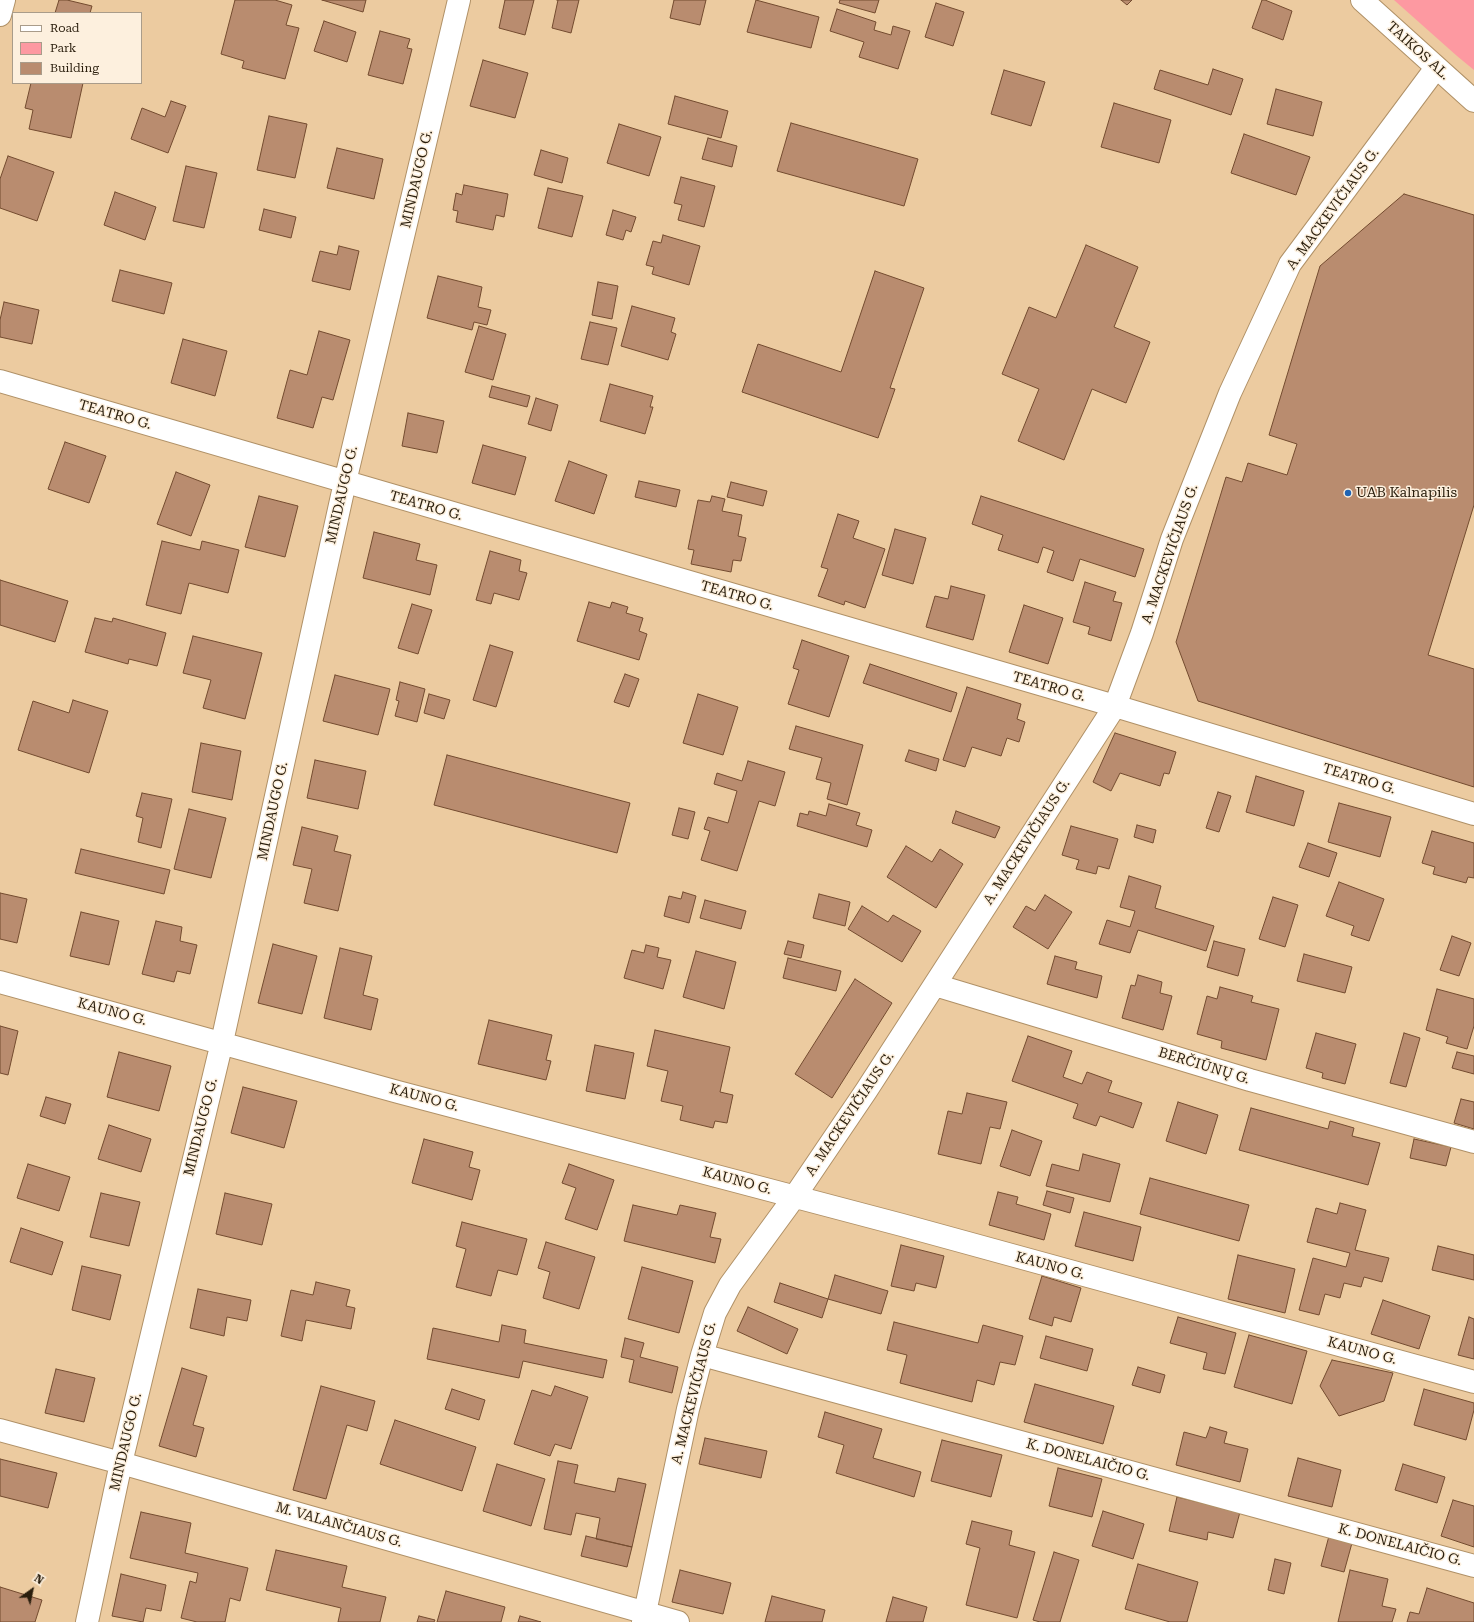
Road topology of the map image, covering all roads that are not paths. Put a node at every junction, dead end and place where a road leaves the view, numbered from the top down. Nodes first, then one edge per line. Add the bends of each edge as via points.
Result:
1 (4, 0) edge
2 (459, 0) edge
3 (1362, 0) edge
4 (0, 15) edge
5 (1436, 68) junction
6 (1474, 101) edge
7 (0, 381) edge
8 (345, 482) junction
9 (1115, 706) junction
10 (1474, 814) edge
11 (0, 982) edge
12 (935, 985) junction
13 (222, 1042) junction
14 (1474, 1142) edge
15 (795, 1196) junction
16 (702, 1355) junction
17 (1474, 1382) edge
18 (0, 1430) edge
19 (120, 1463) junction
20 (1474, 1566) edge
21 (644, 1618) edge
22 (87, 1622) edge
23 (678, 1622) edge

1 - 4 street
2 - 8 street, MINDAUGO G.
3 - 5 street, TAIKOS AL.
5 - 6 street, TAIKOS AL.
5 - 9 street, A. MACKEVIČIAUS G. via 1290,264 1224,408 1172,539
7 - 8 street, TEATRO G.
8 - 9 street, TEATRO G.
8 - 13 street, MINDAUGO G.
9 - 10 street, TEATRO G.
9 - 12 street, A. MACKEVIČIAUS G.
11 - 13 street, KAUNO G.
12 - 14 street, BERČIŪNŲ G. via 1250,1080
12 - 15 street, A. MACKEVIČIAUS G.
13 - 15 street, KAUNO G. via 406,1094
13 - 19 street, MINDAUGO G.
15 - 16 street, A. MACKEVIČIAUS G. via 730,1285 715,1313
15 - 17 street, KAUNO G.
16 - 20 street, K. DONELAIČIO G.
16 - 21 street, A. MACKEVIČIAUS G. via 688,1409
18 - 19 street, M. VALANČIAUS G.
19 - 21 street, M. VALANČIAUS G.
19 - 22 street, MINDAUGO G.
21 - 23 street, M. VALANČIAUS G.

